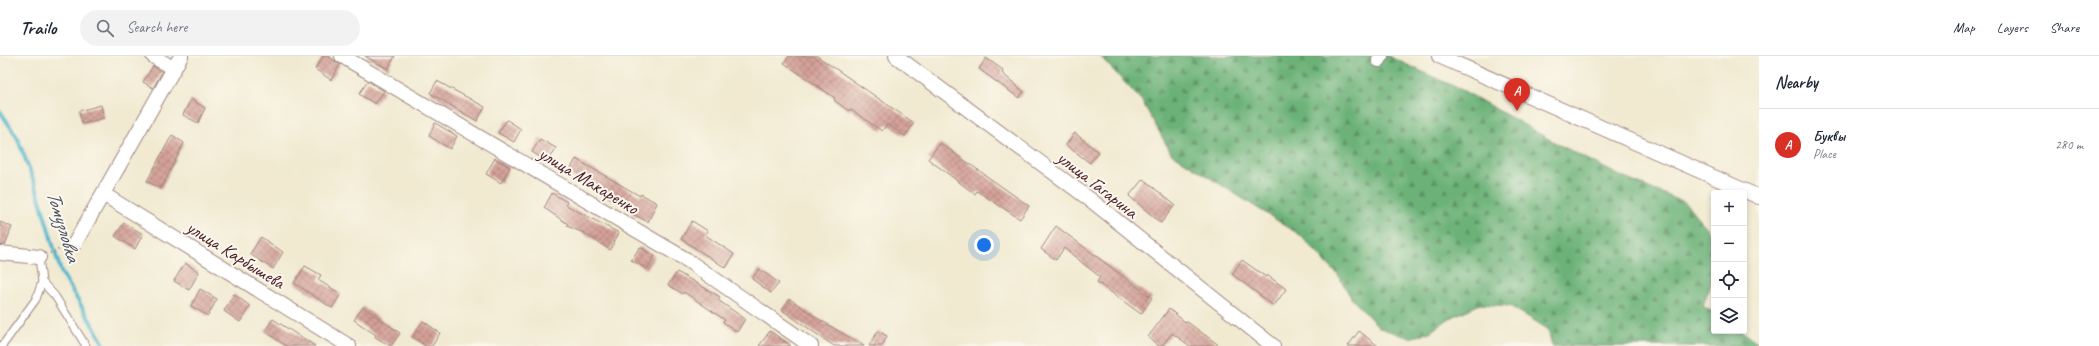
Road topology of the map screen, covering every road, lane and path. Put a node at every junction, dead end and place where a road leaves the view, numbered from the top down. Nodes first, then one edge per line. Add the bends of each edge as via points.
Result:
1 (153, 56) edge
2 (181, 56) edge
3 (342, 56) edge
4 (896, 56) edge
5 (1439, 56) edge
6 (1454, 59) edge
7 (174, 69) junction
8 (103, 194) junction
9 (1759, 197) edge
10 (75, 243) joint
11 (0, 253) edge
12 (41, 257) junction
13 (42, 282) junction
14 (2, 346) edge
15 (86, 346) edge
16 (349, 346) edge
17 (811, 346) edge
18 (1273, 346) edge

1 - 7 street
2 - 7 street
3 - 17 street, улица Макаренко via 687,260
4 - 18 street, улица Гагарина via 1092,201
5 - 6 street
6 - 9 street via 1562,103
7 - 8 street
8 - 10 street
8 - 16 street, улица Карбышева
10 - 12 path
11 - 12 street
12 - 13 lane
13 - 14 lane via 36,299
13 - 15 lane via 55,296

